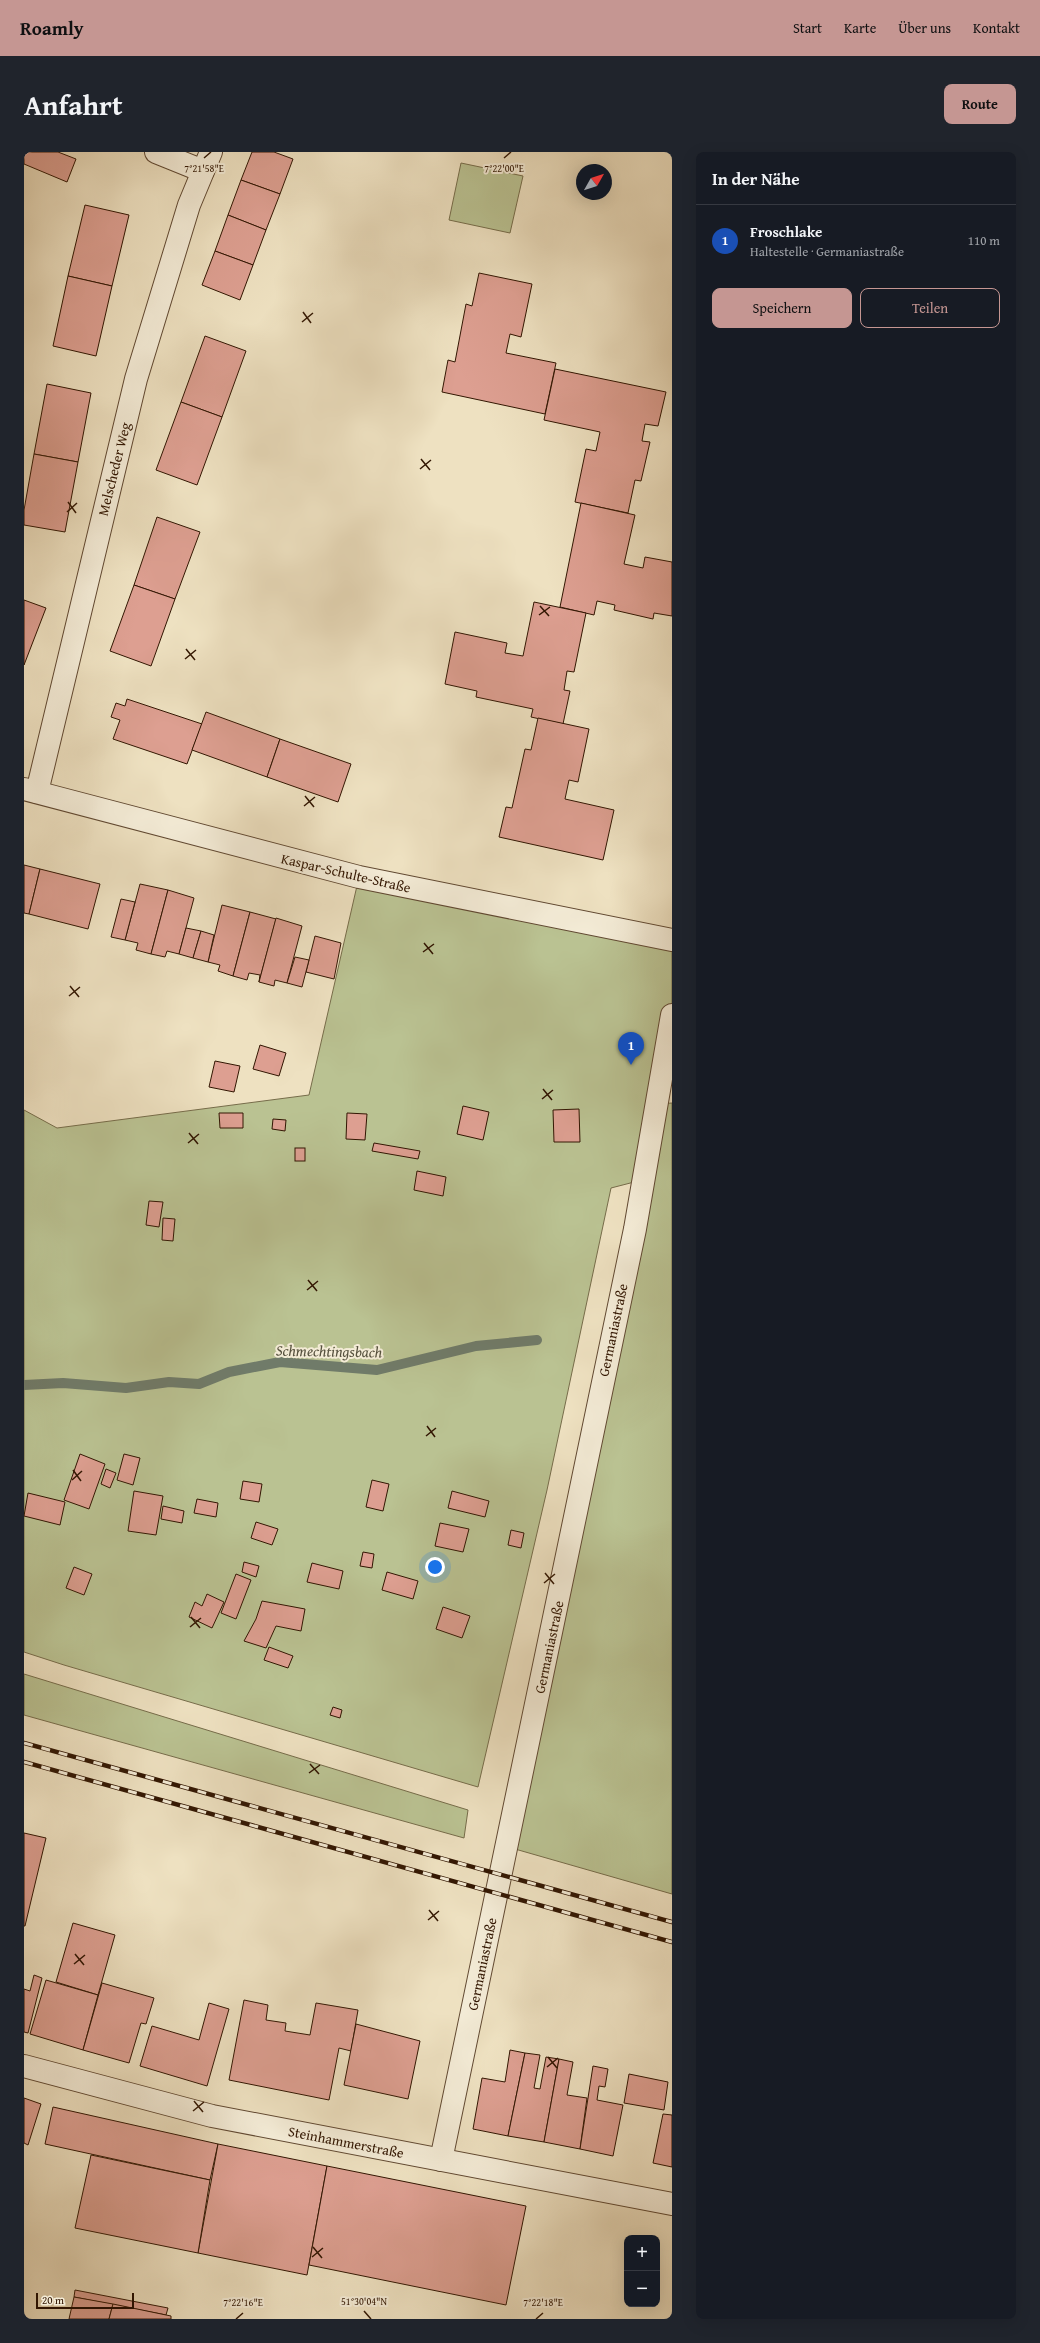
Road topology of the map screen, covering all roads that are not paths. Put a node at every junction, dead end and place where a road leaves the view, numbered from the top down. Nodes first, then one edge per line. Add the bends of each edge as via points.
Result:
1 (156, 152) edge
2 (207, 162) edge
3 (31, 790) edge
4 (672, 940) edge
5 (672, 1015) edge
6 (24, 2066) edge
7 (441, 2160) junction
8 (672, 2204) edge

1 - 2 street
2 - 3 street, Melscheder Weg via 189,205 136,378
3 - 4 street, Kaspar-Schulte-Straße via 359,877
5 - 7 street, Germaniastraße via 634,1229 515,1815
6 - 7 street, Steinhammerstraße via 212,2116
7 - 8 street, Steinhammerstraße

